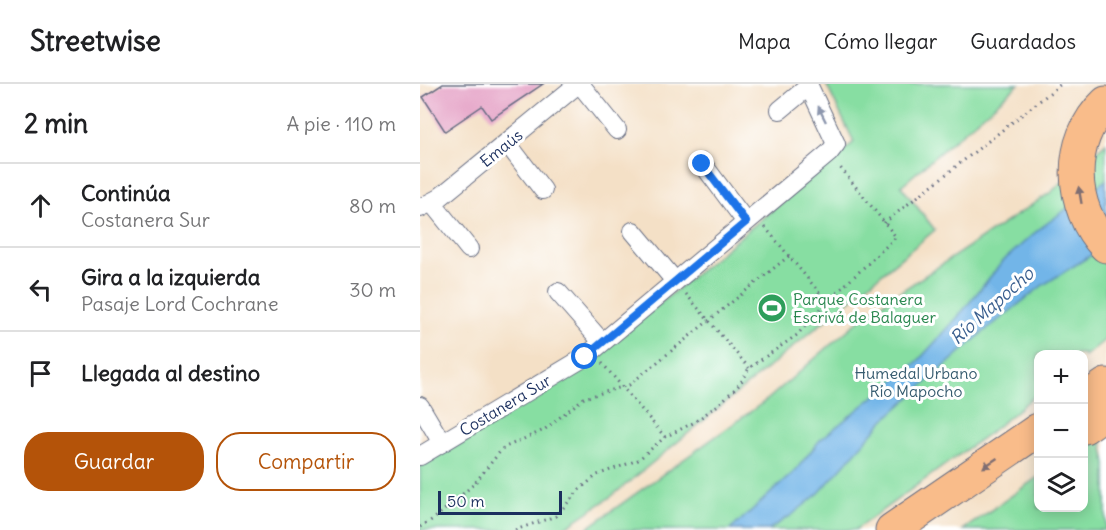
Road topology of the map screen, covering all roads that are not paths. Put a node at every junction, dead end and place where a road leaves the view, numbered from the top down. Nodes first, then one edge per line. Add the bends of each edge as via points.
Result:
1 (579, 84) edge
2 (808, 85) edge
3 (1101, 109) edge
4 (780, 110) dead end
5 (617, 130) dead end
6 (507, 143) junction
7 (702, 164) dead end
8 (543, 190) dead end
9 (426, 205) edge
10 (751, 218) junction
11 (633, 231) dead end
12 (1106, 246) edge
13 (469, 249) dead end
14 (675, 281) junction
15 (558, 292) dead end
16 (597, 347) junction
17 (1106, 385) edge
18 (1088, 397) edge
19 (420, 406) edge
20 (1106, 412) edge
21 (1088, 424) edge
22 (1034, 433) edge
23 (442, 443) junction
24 (420, 456) edge
25 (1037, 458) edge
26 (892, 530) edge
27 (930, 530) edge

1 - 5 street
1 - 6 street, Emaús
2 - 4 street
10 -> 2 street, Costanera Sur via 833,148
12 -> 3 highway via 1089,225 1078,184 1078,158 1084,133
6 - 8 street
6 - 9 street, Emaús
7 - 10 street
9 - 13 street
10 - 14 street, Costanera Sur
11 - 14 street
14 - 16 street, Costanera Sur
15 - 16 street
16 - 23 street, Costanera Sur
17 - 18 highway
19 - 23 street
20 - 21 highway
22 -> 26 highway
23 - 24 street, Costanera Sur
25 - 27 highway

